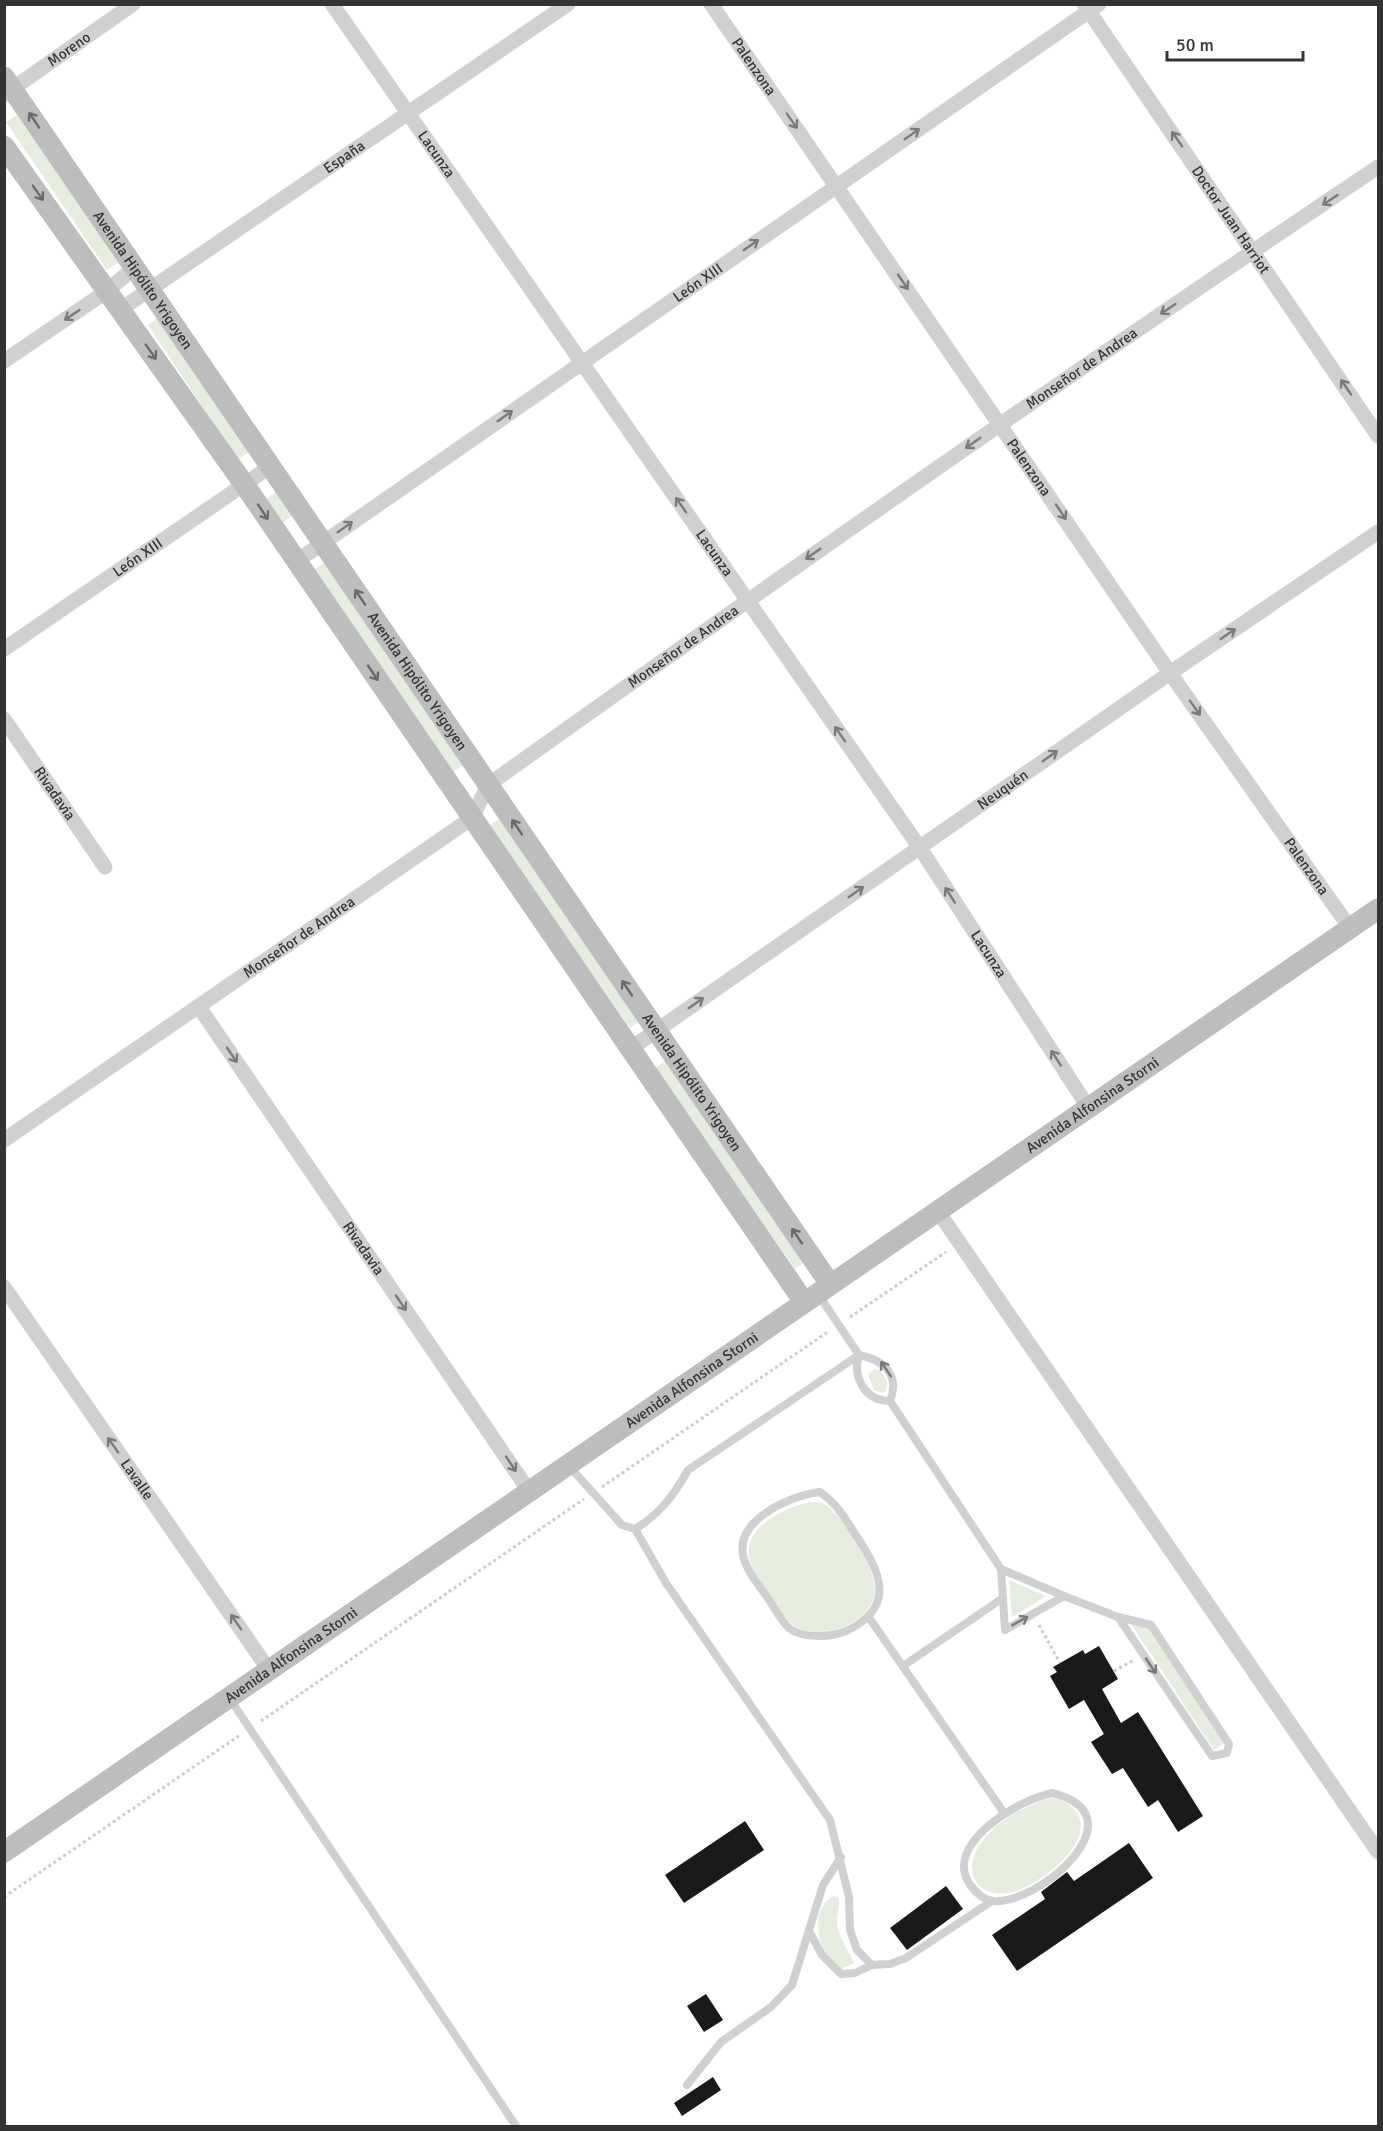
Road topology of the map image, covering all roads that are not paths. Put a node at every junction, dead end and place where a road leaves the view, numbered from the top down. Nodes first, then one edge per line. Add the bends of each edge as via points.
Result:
1 (133, 4) edge
2 (332, 4) edge
3 (568, 4) edge
4 (711, 4) edge
5 (1091, 7) edge
6 (7, 87) edge
7 (409, 114) junction
8 (4, 146) edge
9 (1378, 167) edge
10 (837, 186) junction
11 (1254, 251) junction
12 (135, 267) junction
13 (151, 290) junction
14 (107, 291) junction
15 (121, 309) junction
16 (4, 361) edge
17 (582, 363) junction
18 (1000, 424) junction
19 (1378, 436) edge
20 (271, 466) junction
21 (244, 484) junction
22 (1378, 532) edge
23 (323, 543) junction
24 (297, 561) junction
25 (747, 600) junction
26 (4, 649) edge
27 (1170, 673) junction
28 (4, 720) edge
29 (488, 785) junction
30 (472, 818) junction
31 (920, 848) junction
32 (105, 867) dead end
33 (1378, 909) edge
34 (1350, 928) junction
35 (199, 1006) junction
36 (657, 1030) junction
37 (630, 1048) junction
38 (1088, 1107) junction
39 (4, 1140) edge
40 (937, 1210) junction
41 (4, 1287) edge
42 (817, 1293) junction
43 (859, 1355) junction
44 (890, 1401) junction
45 (567, 1465) junction
46 (529, 1491) junction
47 (635, 1529) junction
48 (1000, 1569) junction
49 (1064, 1596) junction
50 (1003, 1598) junction
51 (868, 1616) junction
52 (1118, 1617) junction
53 (903, 1666) junction
54 (269, 1670) junction
55 (230, 1698) junction
56 (1004, 1813) junction
57 (4, 1852) edge
58 (1378, 1852) edge
59 (841, 1857) junction
60 (992, 1901) junction
61 (809, 1930) junction
62 (872, 1965) junction
63 (687, 2085) dead end
64 (516, 2127) edge

1 - 6 street, Moreno
2 - 7 street, Lacunza
3 - 7 street, España
4 -> 10 street, Palenzona
10 -> 5 street, León XIII
11 -> 5 street, Doctor Juan Harriot
12 -> 6 main road, Avenida Hipólito Yrigoyen
7 - 13 street, España
7 - 17 street, Lacunza
8 -> 14 main road, Avenida Hipólito Yrigoyen
9 -> 11 street, Monseñor de Andrea
17 -> 10 street, León XIII
10 -> 18 street, Palenzona
11 -> 18 street, Monseñor de Andrea
19 -> 11 street, Doctor Juan Harriot
12 - 13 main road, Avenida Hipólito Yrigoyen
12 - 14 street
13 - 15 street, España
13 - 20 main road, Avenida Hipólito Yrigoyen
14 - 15 main road, Avenida Hipólito Yrigoyen
14 -> 16 street
15 -> 21 main road, Avenida Hipólito Yrigoyen
23 -> 17 street, León XIII
25 -> 17 street, Lacunza
18 -> 25 street, Monseñor de Andrea
18 -> 27 street, Palenzona
20 - 21 street, León XIII
20 - 23 main road, Avenida Hipólito Yrigoyen
21 -> 24 main road, Avenida Hipólito Yrigoyen
21 - 26 street, León XIII
27 -> 22 street, Neuquén
23 - 24 street, León XIII
29 -> 23 main road, Avenida Hipólito Yrigoyen
24 -> 30 main road, Avenida Hipólito Yrigoyen
25 - 29 street, Monseñor de Andrea
31 -> 25 street, Lacunza
31 -> 27 street, Neuquén
27 -> 34 street, Palenzona
28 - 32 street, Rivadavia
29 - 30 street, Monseñor de Andrea
36 -> 29 main road, Avenida Hipólito Yrigoyen
30 - 35 street, Monseñor de Andrea
30 - 37 main road, Avenida Hipólito Yrigoyen
36 -> 31 street, Neuquén
38 -> 31 street, Lacunza
33 - 34 main road, Avenida Alfonsina Storni
34 - 38 main road, Avenida Alfonsina Storni
35 - 39 street, Monseñor de Andrea
35 -> 46 street, Rivadavia
36 - 37 street, Neuquén
42 -> 36 main road, Avenida Hipólito Yrigoyen
37 - 42 main road, Avenida Hipólito Yrigoyen
38 - 40 main road, Avenida Alfonsina Storni
40 - 42 main road, Avenida Alfonsina Storni
40 - 58 street
54 -> 41 street, Lavalle
42 - 43 lane
42 - 45 main road, Avenida Alfonsina Storni
43 - 44 lane via 855,1367 860,1384 869,1395
44 -> 43 lane via 893,1381 886,1368 878,1359
43 - 47 lane via 688,1470 672,1497 650,1520
44 - 48 lane
45 - 46 main road, Avenida Alfonsina Storni
45 - 47 lane via 622,1525
46 - 54 main road, Avenida Alfonsina Storni
47 - 59 lane via 666,1583 830,1820
48 - 49 lane
48 - 50 lane
50 -> 49 lane via 1005,1630
49 - 52 lane
50 - 53 lane
51 - 51 lane via 882,1588 878,1571 833,1501 820,1492 804,1494 786,1500 754,1523 745,1537 742,1553 747,1568 789,1629 803,1634 835,1634 847,1631
51 - 53 lane
52 -> 52 lane via 1212,1756 1227,1753 1229,1744 1151,1625
53 - 56 lane
54 - 55 main road, Avenida Alfonsina Storni
55 - 57 main road, Avenida Alfonsina Storni
55 - 64 lane
56 - 60 lane via 983,1830 969,1852 965,1869 968,1882 978,1895
56 - 60 lane via 1036,1796 1052,1793 1072,1798 1085,1812 1089,1833 1081,1850 1053,1875 1025,1894
59 - 61 lane via 823,1885
59 - 62 lane via 850,1930 857,1950
60 - 62 lane via 906,1958
61 - 62 lane via 822,1955 841,1974
61 - 63 lane via 792,1985 771,2007 721,2042

